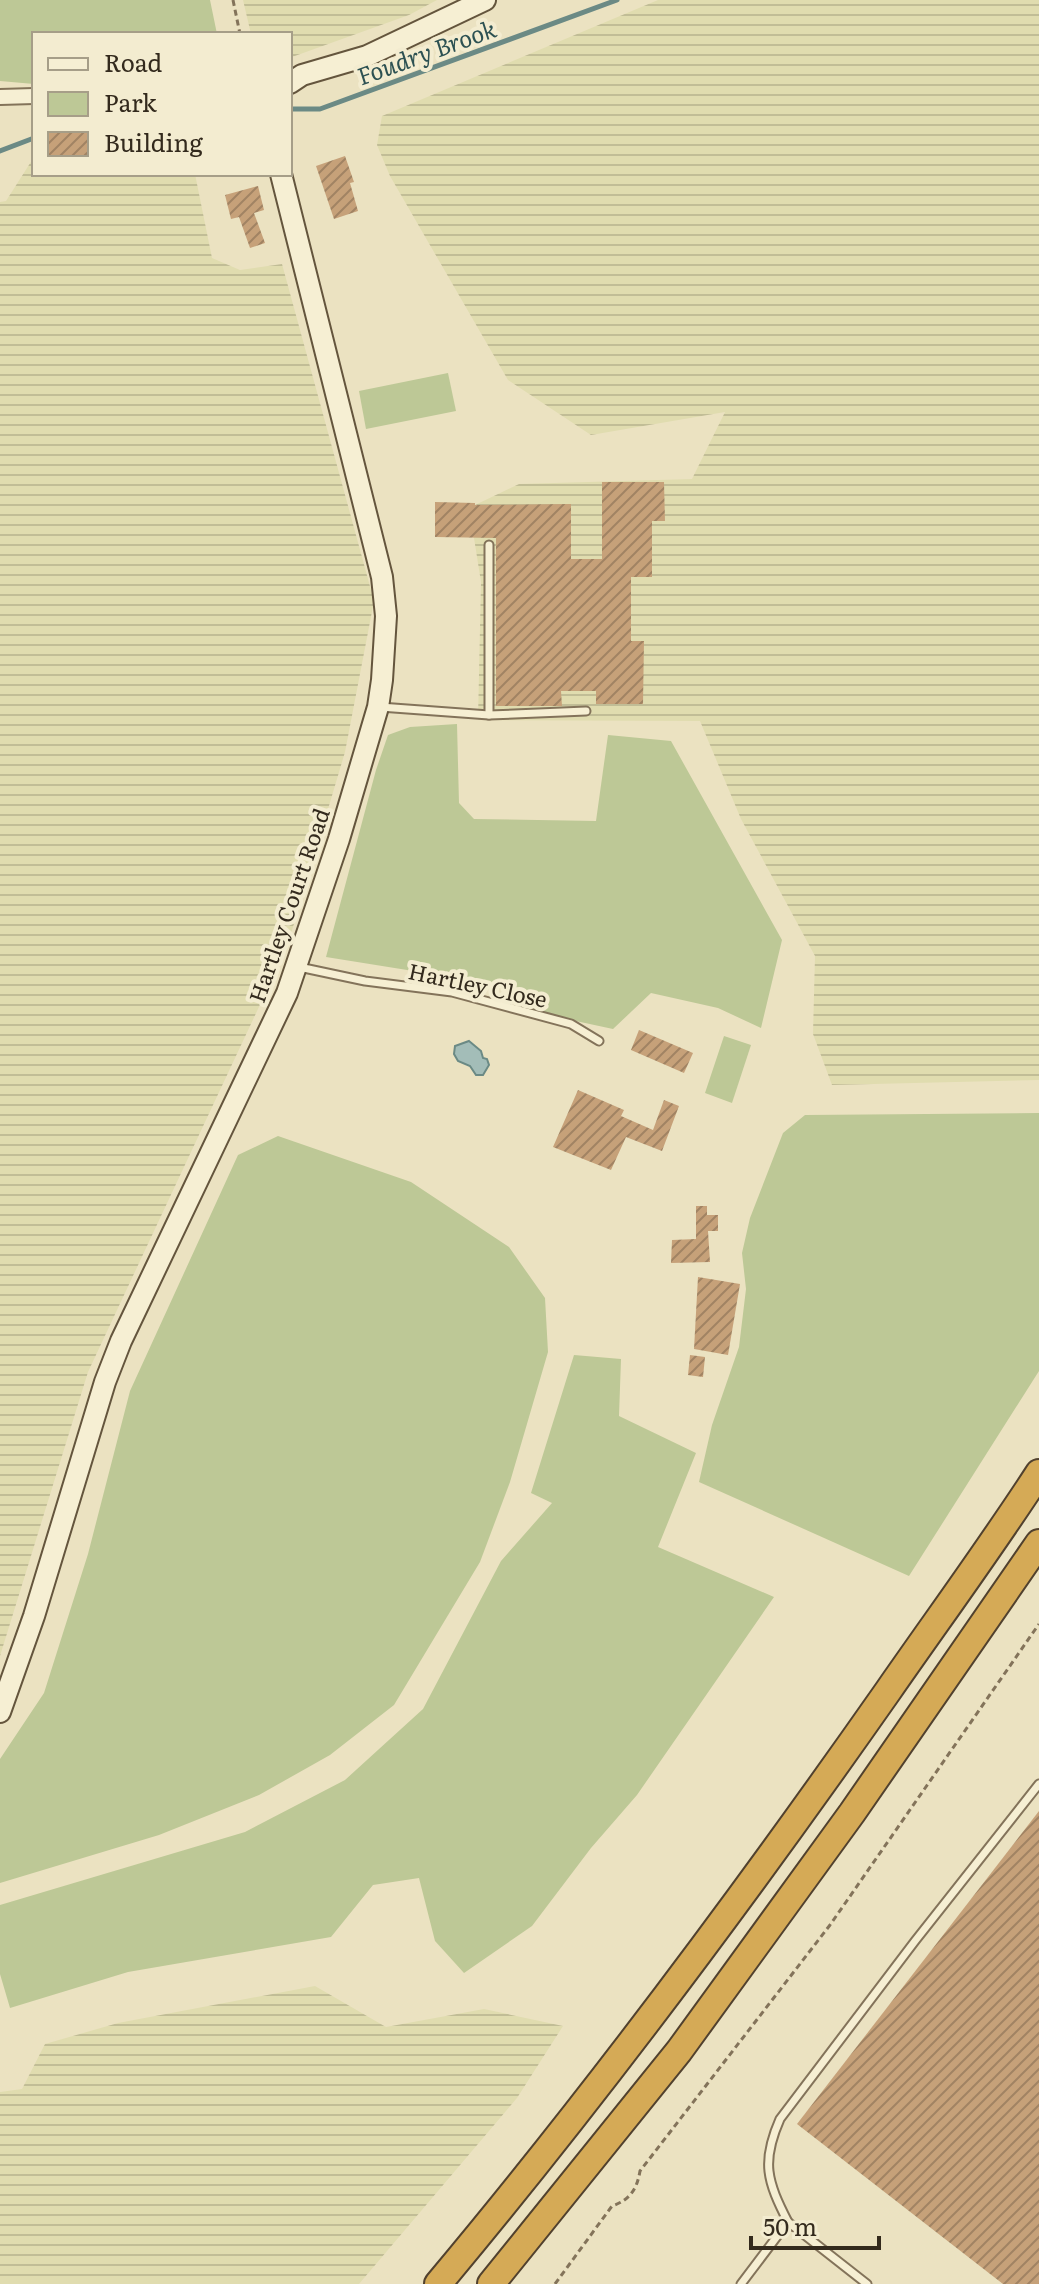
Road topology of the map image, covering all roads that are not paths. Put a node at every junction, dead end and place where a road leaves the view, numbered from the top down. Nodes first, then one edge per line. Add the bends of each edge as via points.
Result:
1 (485, 0) edge
2 (292, 82) edge
3 (32, 96) edge
4 (0, 97) edge
5 (282, 176) edge
6 (489, 545) dead end
7 (378, 707) junction
8 (586, 711) dead end
9 (489, 715) junction
10 (297, 966) junction
11 (599, 1041) dead end
12 (1039, 1473) edge
13 (1039, 1543) edge
14 (0, 1712) edge
15 (1039, 1784) edge
16 (788, 2222) junction
17 (438, 2284) edge
18 (491, 2284) edge
19 (741, 2284) edge
20 (867, 2284) edge

1 - 2 street via 367,56
3 - 4 street
5 - 7 street, Hartley Court Road via 382,577 386,646
6 - 9 lane
7 - 9 lane
7 - 10 street, Hartley Court Road
8 - 9 lane
10 - 11 lane, Hartley Close via 452,992 571,1024
10 - 14 street, Hartley Court Road via 116,1355
12 - 17 highway via 703,1950
13 - 18 highway via 679,2051
15 - 16 lane via 780,2119 766,2166
16 - 19 lane
16 - 20 lane

